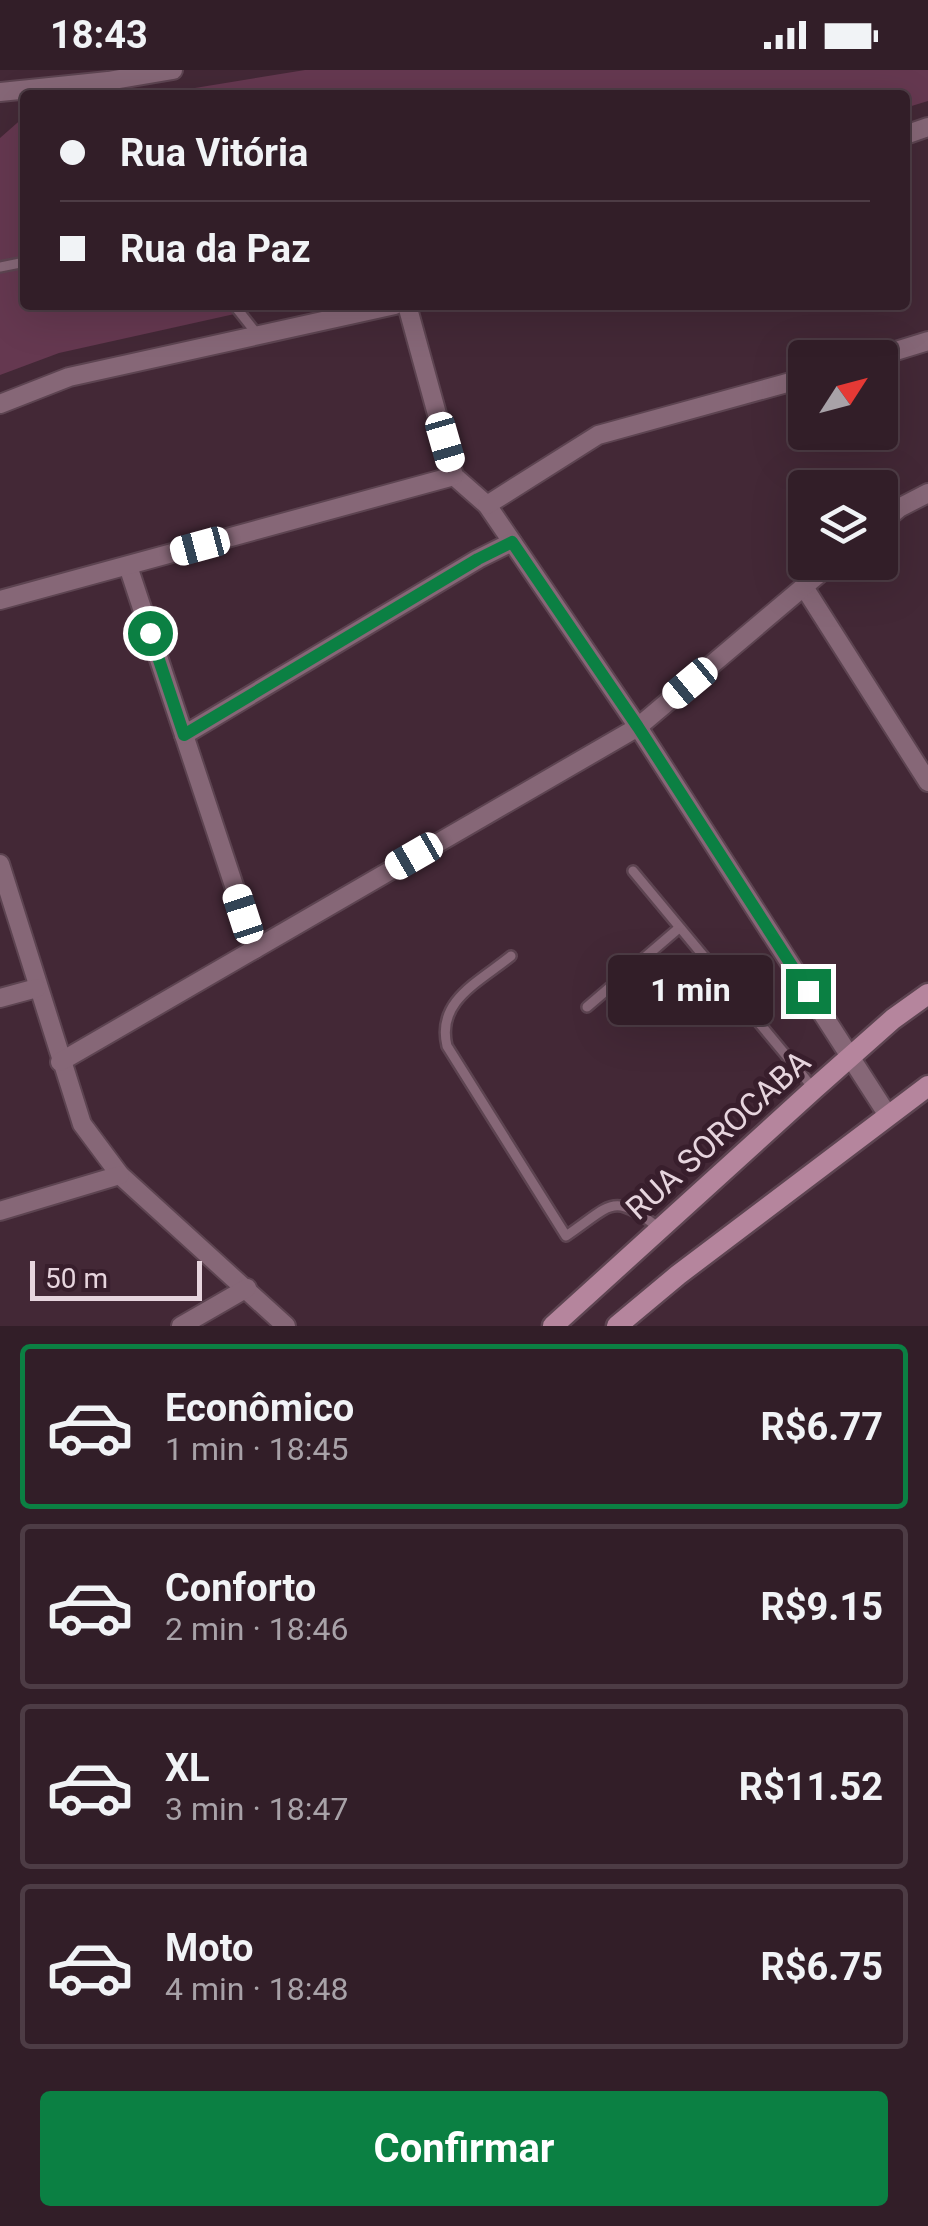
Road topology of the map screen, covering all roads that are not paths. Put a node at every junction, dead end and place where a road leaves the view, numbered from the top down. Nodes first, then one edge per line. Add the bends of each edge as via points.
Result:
1 (173, 70) edge
2 (110, 88) edge
3 (55, 90) edge
4 (238, 310) edge
5 (374, 310) edge
6 (408, 310) edge
7 (260, 337) junction
8 (928, 341) edge
9 (898, 350) edge
10 (788, 383) edge
11 (0, 404) edge
12 (454, 476) junction
13 (928, 494) edge
14 (487, 505) junction
15 (898, 509) edge
16 (512, 542) junction
17 (128, 566) junction
18 (812, 580) edge
19 (804, 587) junction
20 (0, 600) edge
21 (638, 727) junction
22 (184, 735) junction
23 (928, 782) edge
24 (0, 864) edge
25 (633, 870) dead end
26 (680, 928) junction
27 (255, 949) junction
28 (511, 956) dead end
29 (37, 988) junction
30 (928, 994) edge
31 (0, 998) edge
32 (587, 1006) dead end
33 (850, 1057) junction
34 (60, 1062) junction
35 (928, 1086) edge
36 (814, 1089) junction
37 (887, 1114) junction
38 (120, 1175) junction
39 (0, 1211) edge
40 (659, 1228) junction
41 (247, 1288) junction
42 (182, 1326) edge
43 (286, 1326) edge
44 (553, 1326) edge
45 (617, 1326) edge

1 - 2 street
2 - 3 street
4 - 7 lane
5 - 7 street
6 - 12 street
7 - 11 street via 70,377
8 - 9 street
10 - 14 street via 598,435
12 - 14 street
12 - 17 street
13 - 15 street
14 - 16 street
16 - 21 street
16 - 22 street
17 - 20 street
17 - 22 street
18 - 19 street
19 - 21 street
19 - 23 street
21 - 27 street
21 - 33 street
22 - 27 street
24 - 29 street
25 - 26 lane
26 - 32 lane
26 - 36 lane
27 - 34 street
28 - 40 lane via 451,1005 442,1026 446,1046 566,1236 616,1204
29 - 31 street
29 - 34 street
30 - 33 main road, RUA SOROCABA
33 - 36 main road, RUA SOROCABA
33 - 37 street
34 - 38 street via 82,1124
35 - 37 main road
36 - 40 main road, RUA SOROCABA
37 - 45 main road
38 - 39 street
38 - 41 street
40 - 44 main road, RUA SOROCABA
41 - 42 street
41 - 43 street

